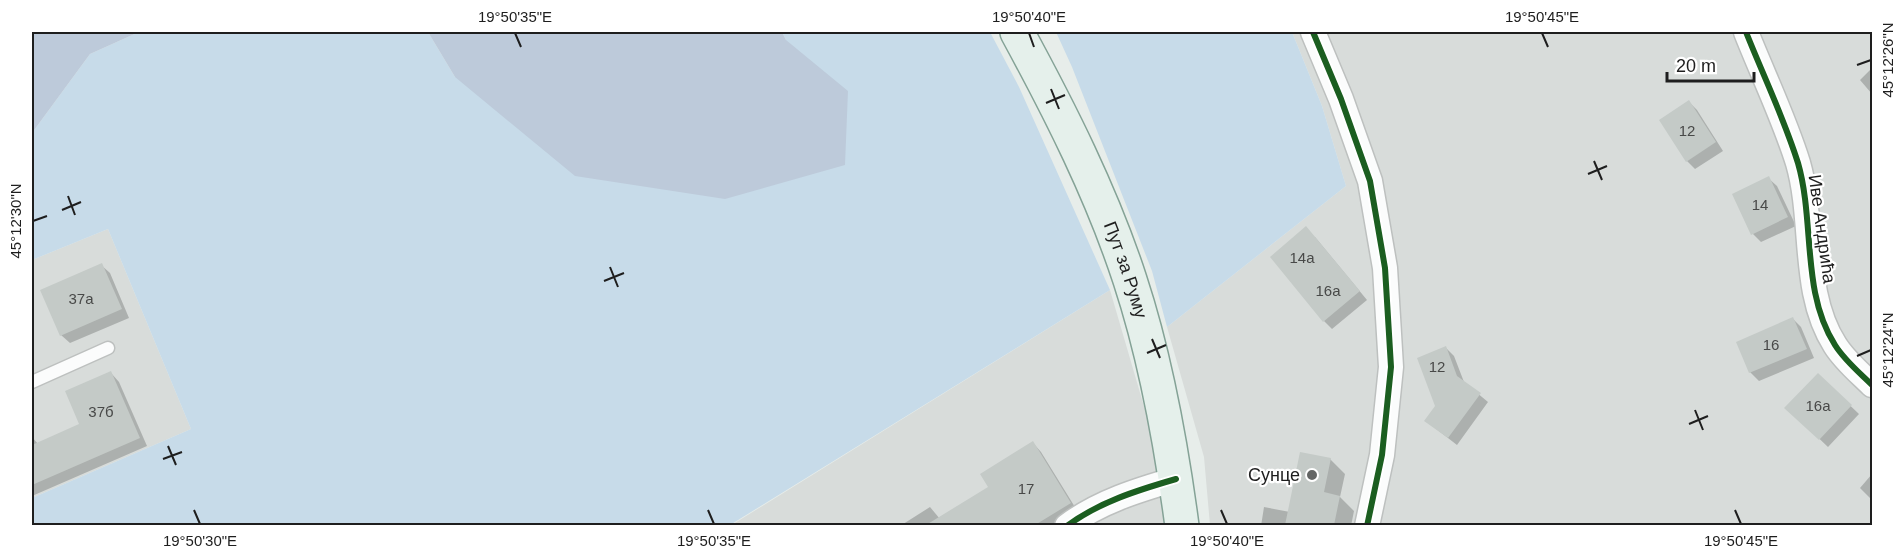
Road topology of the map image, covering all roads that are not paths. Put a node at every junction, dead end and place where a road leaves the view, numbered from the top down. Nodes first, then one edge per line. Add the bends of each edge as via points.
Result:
1 (1017, 32) edge
2 (1313, 32) edge
3 (1746, 32) edge
4 (108, 348) dead end
5 (32, 382) edge
6 (1872, 385) edge
7 (1176, 479) junction
8 (1067, 525) edge
9 (1182, 525) edge
10 (1367, 525) edge

1 - 7 main road, Пут за Руму via 1105,212 1131,282
2 - 10 street via 1370,181 1385,268 1391,367 1382,455
3 - 6 street, Иве Андрића via 1798,165 1813,280 1822,314 1834,344
4 - 5 lane
7 - 8 street via 1114,500
7 - 9 main road, Пут за Руму

